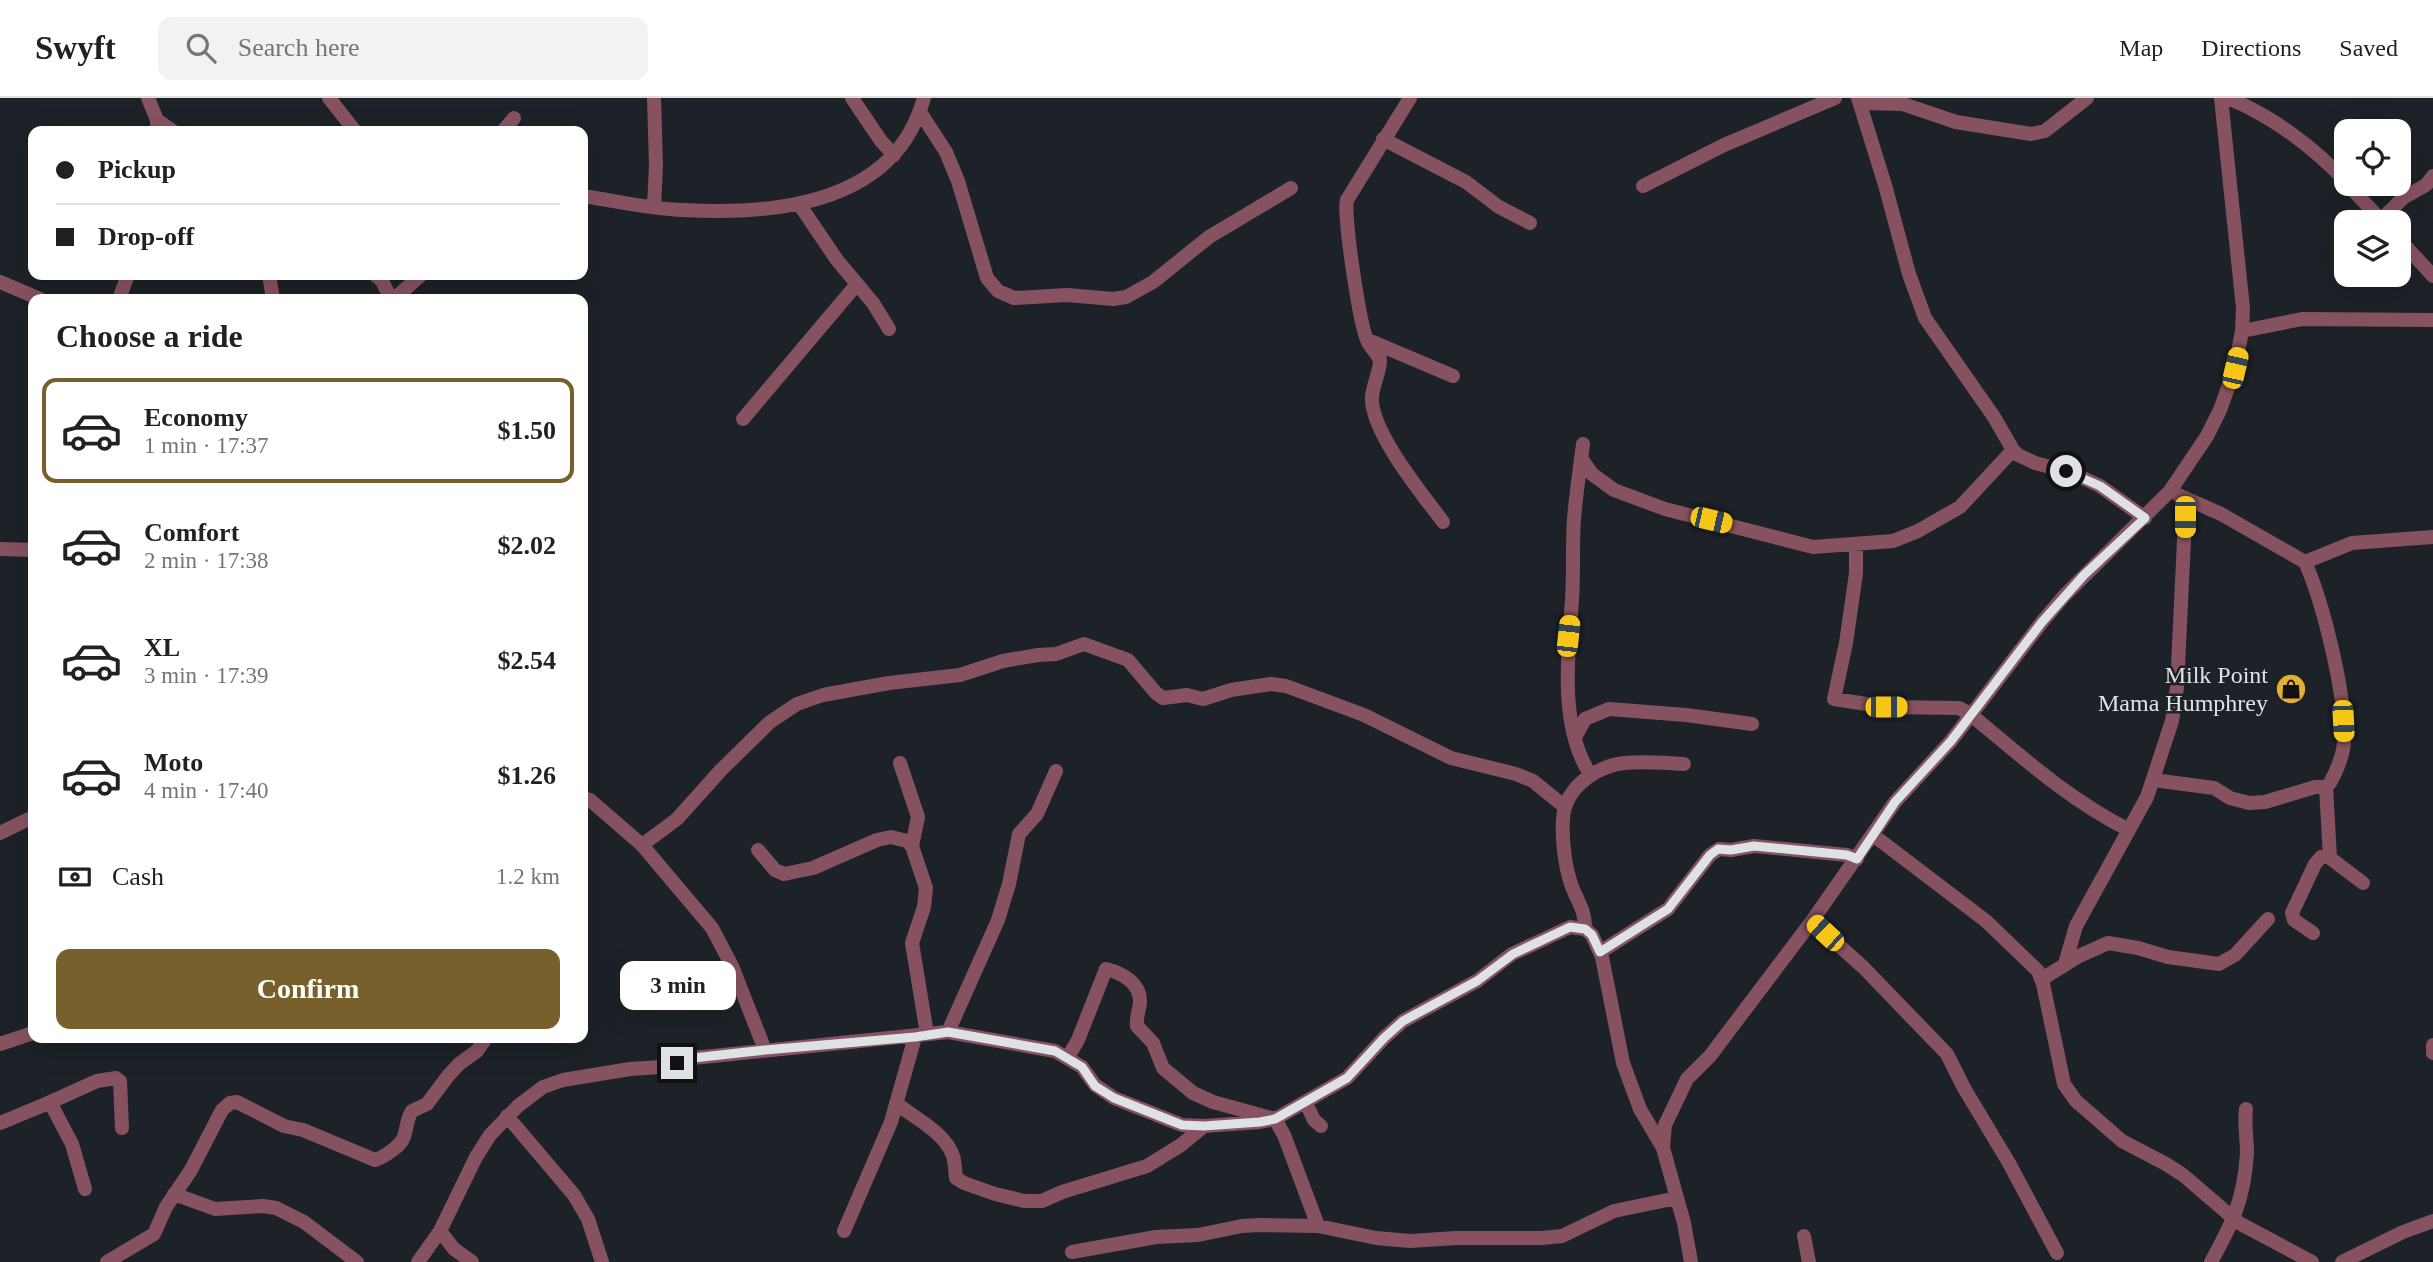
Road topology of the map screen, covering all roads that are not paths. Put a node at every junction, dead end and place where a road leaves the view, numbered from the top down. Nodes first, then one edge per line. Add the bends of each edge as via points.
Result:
1 (148, 98) edge
2 (329, 98) edge
3 (654, 98) edge
4 (852, 98) edge
5 (1410, 98) edge
6 (1835, 98) edge
7 (2087, 98) edge
8 (2221, 98) edge
9 (2228, 98) edge
10 (1859, 101) edge
11 (922, 105) edge
12 (514, 118) dead end
13 (157, 125) edge
14 (351, 126) edge
15 (507, 126) edge
16 (1383, 139) junction
17 (894, 155) junction
18 (2334, 168) edge
19 (2433, 176) edge
20 (1643, 186) dead end
21 (1291, 188) dead end
22 (588, 196) edge
23 (2359, 196) edge
24 (799, 204) junction
25 (654, 207) junction
26 (2372, 210) edge
27 (2392, 210) edge
28 (1530, 223) dead end
29 (2411, 252) edge
30 (2433, 276) edge
31 (415, 280) edge
32 (0, 282) edge
33 (857, 284) junction
34 (28, 294) edge
35 (398, 294) edge
36 (2433, 320) edge
37 (889, 329) dead end
38 (2242, 331) junction
39 (1366, 340) junction
40 (1453, 376) dead end
41 (743, 419) dead end
42 (2013, 450) junction
43 (2170, 491) junction
44 (2186, 498) junction
45 (2145, 518) junction
46 (1443, 522) dead end
47 (2433, 537) edge
48 (1856, 545) junction
49 (0, 549) edge
50 (28, 550) edge
51 (2305, 562) junction
52 (1970, 714) junction
53 (1752, 724) dead end
54 (1575, 737) junction
55 (900, 763) dead end
56 (1684, 764) dead end
57 (1056, 771) dead end
58 (1590, 774) junction
59 (2153, 780) junction
60 (2326, 787) junction
61 (588, 799) edge
62 (1565, 807) junction
63 (28, 819) edge
64 (2129, 830) junction
65 (0, 833) edge
66 (1873, 835) junction
67 (642, 845) junction
68 (912, 846) junction
69 (758, 850) dead end
70 (2329, 856) junction
71 (1857, 859) junction
72 (2363, 883) dead end
73 (2268, 919) dead end
74 (1812, 921) junction
75 (1585, 929) junction
76 (2313, 933) dead end
77 (1600, 952) junction
78 (2065, 964) junction
79 (2042, 979) junction
80 (948, 1032) junction
81 (28, 1035) edge
82 (921, 1036) junction
83 (483, 1043) edge
84 (0, 1044) edge
85 (2433, 1045) edge
86 (765, 1050) junction
87 (2433, 1053) edge
88 (1068, 1057) junction
89 (896, 1103) junction
90 (1306, 1103) junction
91 (46, 1104) junction
92 (2246, 1109) dead end
93 (507, 1116) junction
94 (1275, 1119) junction
95 (0, 1122) edge
96 (1204, 1126) junction
97 (1321, 1126) dead end
98 (122, 1128) dead end
99 (1663, 1148) junction
100 (85, 1189) dead end
101 (174, 1194) junction
102 (1677, 1198) junction
103 (2234, 1219) junction
104 (2433, 1221) edge
105 (1318, 1226) junction
106 (440, 1231) junction
107 (844, 1231) dead end
108 (1804, 1236) dead end
109 (1072, 1252) dead end
110 (2057, 1253) dead end
111 (107, 1262) edge
112 (357, 1262) edge
113 (418, 1262) edge
114 (472, 1262) edge
115 (602, 1262) edge
116 (1691, 1262) edge
117 (1809, 1262) edge
118 (2211, 1262) edge
119 (2312, 1262) edge
120 (2342, 1262) edge

1 - 13 street
2 - 14 street
3 - 25 street
4 - 17 street
5 - 16 street
6 - 20 street via 1724,145
7 - 10 street via 2045,131 2031,134 1956,122 1895,103
8 - 38 street
9 - 18 street via 2272,121
10 - 42 street via 1925,318
11 - 17 street via 911,132
11 - 21 street via 958,181 988,278 998,291 1014,298 1126,297 1153,282 1209,237
12 - 15 street
16 - 28 street via 1466,182
16 - 39 street via 1345,205
17 - 24 street via 860,180
19 - 27 street
22 - 25 street
23 - 26 street
24 - 25 street via 738,212
24 - 33 street
29 - 30 street
31 - 35 street
32 - 34 street
33 - 37 street
33 - 41 street
36 - 38 street via 2302,319
38 - 43 street via 2220,410 2199,451
39 - 40 street
39 - 46 street via 1380,360 1372,398 1374,413 1405,471
42 - 45 street via 2035,463 2100,486
42 - 48 street via 1950,514 1894,541
43 - 44 street
43 - 45 street
44 - 51 street
44 - 59 street via 2177,687 2172,721
45 - 52 street via 2064,596
47 - 51 street via 2352,543
48 - 52 street via 1846,643 1834,699 1886,707 1954,707
48 - 54 street via 1807,546 1665,509 1604,485 1592,474 1582,451 1566,655
49 - 50 street
51 - 60 street via 2321,609 2343,721 2343,746
52 - 64 street via 2034,769
52 - 66 street
53 - 54 street via 1609,709 1585,719
54 - 58 street
55 - 68 street via 918,817
56 - 58 street via 1621,764
57 - 80 street via 1037,814 1019,834 998,920
58 - 62 street
59 - 60 street via 2214,789 2249,803
59 - 64 street
60 - 70 street
61 - 67 street
62 - 67 street via 1533,781 1451,758 1364,715 1286,686 1231,690 1203,699 1187,695 1163,698 1128,660 1083,644 1064,652 1003,661 960,676 889,683 797,704 770,722 677,819
62 - 75 street via 1568,875 1584,911
63 - 65 street
64 - 78 street via 2076,926
66 - 71 street
66 - 79 street via 1986,921
67 - 86 street via 716,933
68 - 69 street via 902,838 877,840 813,869 784,874
68 - 82 street via 926,888 912,943
70 - 72 street
70 - 76 street via 2315,864 2292,913 2294,920
71 - 74 street
71 - 77 street via 1768,846 1718,849 1668,909
73 - 78 street via 2235,955 2218,964 2108,943
74 - 99 street via 1710,1056 1687,1079 1665,1125
74 - 110 street via 1947,1054
75 - 77 street
75 - 90 street via 1570,927 1513,954 1477,981 1403,1021 1347,1078
77 - 99 street via 1623,1063 1640,1108
78 - 79 street
79 - 103 street via 2066,1090 2122,1141 2176,1170
80 - 82 street
80 - 88 street
81 - 84 street
82 - 86 street
82 - 89 street
83 - 101 street via 427,1104 412,1111 402,1140 379,1159 230,1103
85 - 87 street
86 - 93 street via 563,1080 543,1087
88 - 94 street via 1106,969 1118,972 1137,990 1137,1026 1153,1043 1163,1068 1193,1093
88 - 96 street via 1095,1086 1114,1098 1182,1125
89 - 96 street via 947,1146 956,1178 1024,1201 1042,1201 1147,1166
89 - 107 street
90 - 94 street
90 - 97 street
91 - 95 street
91 - 98 street via 97,1081 116,1078 120,1081
91 - 100 street via 52,1106 66,1130
92 - 103 street via 2245,1168
93 - 106 street via 476,1157
93 - 115 street via 574,1195 588,1219
94 - 96 street
94 - 105 street
99 - 102 street
101 - 111 street via 154,1234
101 - 112 street via 215,1209 276,1208 304,1222
102 - 105 street via 1614,1211 1562,1236 1542,1238 1410,1241
102 - 116 street
103 - 118 street
103 - 119 street
104 - 120 street
105 - 109 street via 1242,1226
106 - 113 street
106 - 114 street
108 - 117 street

